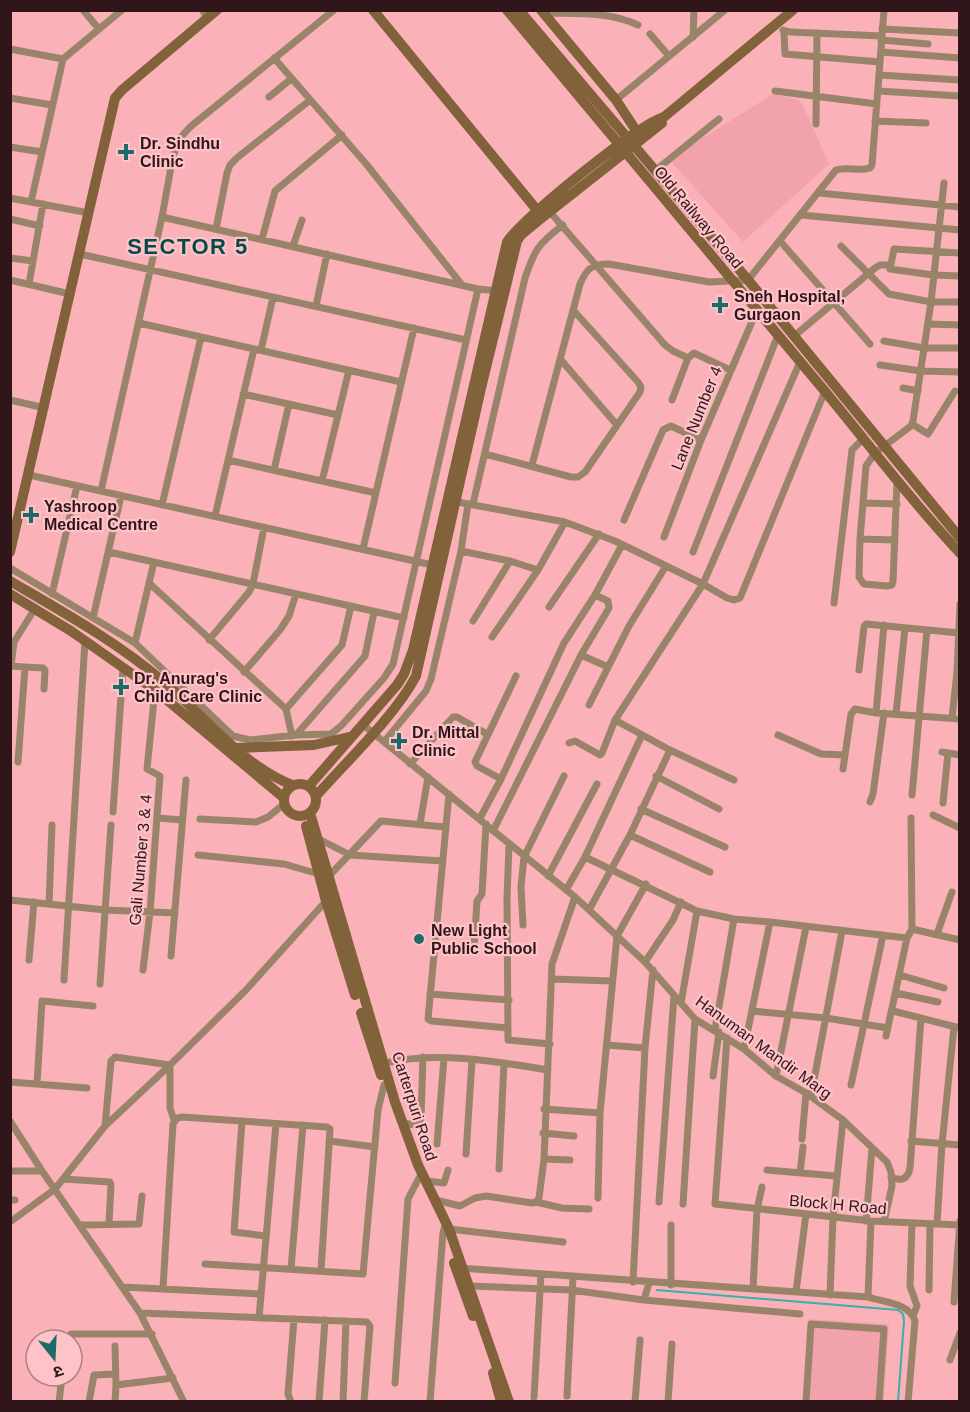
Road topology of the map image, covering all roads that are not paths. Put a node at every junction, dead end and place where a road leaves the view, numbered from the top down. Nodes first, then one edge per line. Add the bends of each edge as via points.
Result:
1 (83, 10) edge
2 (122, 10) edge
3 (334, 10) edge
4 (373, 10) edge
5 (507, 10) edge
6 (519, 10) edge
7 (694, 10) edge
8 (793, 10) edge
9 (884, 10) edge
10 (542, 12) edge
11 (719, 12) edge
12 (209, 13) edge
13 (638, 25) dead end
14 (780, 28) junction
15 (99, 29) junction
16 (817, 33) junction
17 (960, 33) edge
18 (650, 34) dead end
19 (882, 35) junction
20 (693, 37) junction
21 (928, 44) dead end
22 (10, 49) edge
23 (881, 52) junction
24 (669, 56) junction
25 (816, 57) junction
26 (274, 58) junction
27 (960, 58) edge
28 (63, 59) junction
29 (880, 62) junction
30 (879, 75) junction
31 (291, 79) junction
32 (960, 80) edge
33 (775, 91) dead end
34 (878, 91) junction
35 (960, 96) edge
36 (269, 97) dead end
37 (817, 97) junction
38 (10, 98) edge
39 (309, 101) junction
40 (618, 104) junction
41 (877, 104) junction
42 (52, 105) junction
43 (608, 117) junction
44 (664, 117) junction
45 (719, 119) dead end
46 (876, 121) junction
47 (816, 123) dead end
48 (926, 123) dead end
49 (637, 132) junction
50 (342, 135) junction
51 (631, 142) junction
52 (10, 147) edge
53 (621, 149) junction
54 (42, 152) junction
55 (656, 170) junction
56 (944, 183) dead end
57 (819, 193) junction
58 (10, 198) edge
59 (31, 202) junction
60 (43, 204) junction
61 (941, 204) junction
62 (960, 207) edge
63 (89, 213) junction
64 (544, 213) junction
65 (801, 215) junction
66 (162, 217) junction
67 (10, 219) edge
68 (302, 220) dead end
69 (563, 225) junction
70 (40, 226) junction
71 (216, 229) junction
72 (938, 229) junction
73 (960, 230) edge
74 (262, 239) junction
75 (780, 241) junction
76 (293, 246) junction
77 (842, 246) dead end
78 (936, 252) junction
79 (960, 253) edge
80 (80, 254) junction
81 (327, 254) junction
82 (10, 258) edge
83 (33, 261) junction
84 (597, 264) junction
85 (891, 264) junction
86 (151, 270) junction
87 (869, 273) junction
88 (933, 275) junction
89 (960, 276) edge
90 (11, 280) edge
91 (748, 280) junction
92 (734, 281) junction
93 (29, 284) junction
94 (462, 285) junction
95 (10, 289) edge
96 (478, 289) junction
97 (500, 291) junction
98 (70, 294) junction
99 (273, 297) junction
100 (835, 302) junction
101 (931, 302) junction
102 (960, 302) edge
103 (316, 306) junction
104 (757, 310) junction
105 (574, 312) junction
106 (139, 323) junction
107 (927, 324) junction
108 (960, 325) edge
109 (414, 328) junction
110 (778, 335) junction
111 (201, 337) junction
112 (793, 337) junction
113 (466, 340) junction
114 (884, 341) dead end
115 (870, 344) dead end
116 (924, 348) junction
117 (960, 348) edge
118 (258, 350) junction
119 (688, 358) junction
120 (561, 360) junction
121 (800, 362) junction
122 (880, 365) dead end
123 (349, 370) junction
124 (730, 370) junction
125 (921, 371) junction
126 (960, 372) edge
127 (401, 382) junction
128 (903, 388) dead end
129 (825, 391) junction
130 (918, 391) junction
131 (955, 391) dead end
132 (243, 394) junction
133 (10, 400) edge
134 (672, 400) dead end
135 (289, 404) junction
136 (45, 408) junction
137 (338, 415) junction
138 (616, 424) junction
139 (912, 424) junction
140 (863, 439) junction
141 (701, 440) junction
142 (880, 450) junction
143 (485, 454) junction
144 (228, 460) junction
145 (532, 465) junction
146 (274, 470) junction
147 (29, 475) junction
148 (322, 481) junction
149 (897, 481) junction
150 (77, 486) junction
151 (101, 491) junction
152 (376, 494) junction
153 (121, 496) junction
154 (451, 500) junction
155 (864, 503) junction
156 (471, 504) junction
157 (897, 504) junction
158 (162, 505) junction
159 (214, 516) junction
160 (624, 520) dead end
161 (565, 522) junction
162 (264, 527) junction
163 (599, 534) junction
164 (664, 537) dead end
165 (860, 539) junction
166 (895, 540) junction
167 (956, 540) edge
168 (622, 545) junction
169 (363, 549) junction
170 (461, 551) junction
171 (10, 552) edge
172 (109, 552) junction
173 (693, 552) dead end
174 (960, 553) edge
175 (417, 561) junction
176 (510, 561) junction
177 (154, 562) junction
178 (437, 566) junction
179 (666, 567) junction
180 (10, 568) edge
181 (538, 570) junction
182 (10, 581) edge
183 (149, 583) junction
184 (253, 584) junction
185 (703, 584) junction
186 (10, 594) edge
187 (52, 594) junction
188 (296, 594) junction
189 (595, 595) junction
190 (834, 603) dead end
191 (960, 604) edge
192 (351, 606) junction
193 (549, 607) dead end
194 (34, 610) junction
195 (374, 612) junction
196 (93, 618) junction
197 (404, 618) junction
198 (473, 621) dead end
199 (884, 625) junction
200 (905, 628) junction
201 (927, 630) junction
202 (959, 633) edge
203 (492, 637) dead end
204 (209, 640) junction
205 (85, 641) junction
206 (135, 644) junction
207 (582, 656) junction
208 (11, 666) edge
209 (25, 667) junction
210 (608, 667) junction
211 (123, 668) junction
212 (859, 670) dead end
213 (244, 672) junction
214 (958, 672) edge
215 (516, 676) dead end
216 (44, 689) dead end
217 (155, 690) junction
218 (589, 705) dead end
219 (286, 709) junction
220 (876, 712) junction
221 (884, 713) junction
222 (896, 714) junction
223 (919, 716) junction
224 (956, 718) edge
225 (615, 720) junction
226 (362, 724) junction
227 (373, 733) junction
228 (487, 734) junction
229 (294, 735) junction
230 (642, 735) junction
231 (778, 735) dead end
232 (350, 737) junction
233 (384, 742) junction
234 (569, 742) dead end
235 (236, 748) junction
236 (670, 750) junction
237 (960, 755) edge
238 (845, 756) junction
239 (18, 762) dead end
240 (410, 764) junction
241 (843, 769) dead end
242 (564, 776) dead end
243 (656, 776) junction
244 (428, 777) junction
245 (501, 779) junction
246 (186, 780) dead end
247 (734, 780) dead end
248 (597, 784) dead end
249 (292, 785) junction
250 (309, 786) junction
251 (449, 794) junction
252 (912, 795) dead end
253 (316, 796) junction
254 (284, 801) junction
255 (870, 802) dead end
256 (943, 803) dead end
257 (641, 809) junction
258 (719, 809) dead end
259 (113, 812) dead end
260 (307, 815) junction
261 (933, 815) dead end
262 (158, 818) junction
263 (480, 818) junction
264 (911, 818) dead end
265 (200, 819) dead end
266 (182, 820) junction
267 (420, 824) junction
268 (486, 824) junction
269 (52, 825) dead end
270 (111, 825) dead end
271 (445, 827) junction
272 (960, 828) edge
273 (493, 831) junction
274 (630, 835) junction
275 (317, 838) junction
276 (509, 845) junction
277 (726, 847) dead end
278 (198, 855) dead end
279 (350, 855) junction
280 (585, 856) junction
281 (524, 857) junction
282 (442, 861) junction
283 (612, 869) junction
284 (710, 872) dead end
285 (323, 875) junction
286 (548, 876) junction
287 (646, 884) junction
288 (566, 890) junction
289 (952, 892) dead end
290 (575, 897) junction
291 (10, 900) edge
292 (326, 901) junction
293 (34, 902) junction
294 (681, 902) junction
295 (49, 903) junction
296 (68, 905) junction
297 (105, 910) junction
298 (590, 910) junction
299 (697, 911) junction
300 (150, 912) junction
301 (175, 913) junction
302 (734, 920) junction
303 (770, 922) junction
304 (523, 926) dead end
305 (806, 927) junction
306 (912, 929) junction
307 (842, 931) junction
308 (937, 934) junction
309 (884, 935) junction
310 (617, 936) junction
311 (907, 939) junction
312 (960, 940) edge
313 (474, 948) dead end
314 (171, 956) dead end
315 (29, 960) dead end
316 (645, 962) junction
317 (143, 970) dead end
318 (653, 970) junction
319 (900, 975) junction
320 (552, 979) junction
321 (64, 980) dead end
322 (612, 981) junction
323 (100, 984) dead end
324 (944, 988) dead end
325 (896, 993) junction
326 (430, 994) junction
327 (674, 996) junction
328 (509, 1000) junction
329 (938, 1002) dead end
330 (681, 1003) junction
331 (93, 1006) dead end
332 (752, 1011) junction
333 (893, 1011) junction
334 (789, 1014) junction
335 (826, 1018) junction
336 (921, 1018) junction
337 (695, 1019) junction
338 (863, 1025) junction
339 (508, 1028) junction
340 (957, 1028) edge
341 (717, 1031) junction
342 (727, 1038) junction
343 (550, 1044) junction
344 (607, 1046) junction
345 (645, 1048) junction
346 (744, 1049) junction
347 (423, 1057) junction
348 (444, 1058) junction
349 (472, 1060) junction
350 (384, 1063) junction
351 (504, 1063) junction
352 (170, 1065) junction
353 (548, 1070) junction
354 (713, 1076) dead end
355 (776, 1076) junction
356 (10, 1082) edge
357 (38, 1084) junction
358 (850, 1085) dead end
359 (384, 1086) junction
360 (87, 1088) dead end
361 (808, 1095) junction
362 (544, 1109) junction
363 (600, 1113) junction
364 (174, 1120) junction
365 (843, 1120) junction
366 (10, 1121) edge
367 (242, 1121) junction
368 (276, 1124) junction
369 (403, 1124) junction
370 (303, 1125) junction
371 (105, 1126) junction
372 (543, 1133) junction
373 (574, 1136) dead end
374 (330, 1141) junction
375 (911, 1141) junction
376 (437, 1144) dead end
377 (942, 1144) junction
378 (960, 1145) edge
379 (375, 1147) junction
380 (872, 1148) junction
381 (466, 1154) dead end
382 (544, 1159) junction
383 (570, 1160) dead end
384 (499, 1169) dead end
385 (448, 1170) dead end
386 (767, 1170) dead end
387 (10, 1171) edge
388 (42, 1172) junction
389 (800, 1173) junction
390 (836, 1176) junction
391 (891, 1177) junction
392 (63, 1179) junction
393 (423, 1180) junction
394 (762, 1187) dead end
395 (56, 1189) junction
396 (142, 1196) dead end
397 (598, 1198) dead end
398 (436, 1200) junction
399 (536, 1202) junction
400 (659, 1202) dead end
401 (683, 1204) dead end
402 (589, 1209) dead end
403 (757, 1210) junction
404 (806, 1214) junction
405 (833, 1217) junction
406 (869, 1221) junction
407 (10, 1222) edge
408 (884, 1222) junction
409 (912, 1223) junction
410 (109, 1224) junction
411 (933, 1224) junction
412 (959, 1224) edge
413 (80, 1225) junction
414 (671, 1225) dead end
415 (446, 1228) junction
416 (265, 1236) junction
417 (563, 1242) dead end
418 (205, 1264) dead end
419 (262, 1268) junction
420 (460, 1268) junction
421 (291, 1269) junction
422 (321, 1271) junction
423 (541, 1274) junction
424 (573, 1277) junction
425 (633, 1282) junction
426 (648, 1283) junction
427 (671, 1285) junction
428 (470, 1286) junction
429 (123, 1287) junction
430 (163, 1288) junction
431 (540, 1289) junction
432 (753, 1289) junction
433 (572, 1290) junction
434 (929, 1290) dead end
435 (796, 1292) junction
436 (261, 1294) junction
437 (830, 1294) junction
438 (868, 1298) junction
439 (644, 1300) junction
440 (954, 1302) dead end
441 (140, 1313) junction
442 (800, 1314) dead end
443 (914, 1316) junction
444 (259, 1318) junction
445 (294, 1319) junction
446 (325, 1320) junction
447 (346, 1321) junction
448 (960, 1333) edge
449 (84, 1334) edge
450 (152, 1334) junction
451 (640, 1340) dead end
452 (672, 1344) dead end
453 (115, 1346) dead end
454 (950, 1359) dead end
455 (115, 1374) junction
456 (173, 1378) junction
457 (395, 1383) dead end
458 (116, 1385) junction
459 (567, 1396) dead end
460 (534, 1397) dead end
461 (88, 1401) edge
462 (115, 1401) edge
463 (184, 1401) edge
464 (291, 1401) edge
465 (319, 1401) edge
466 (342, 1401) edge
467 (364, 1401) edge
468 (430, 1401) edge
469 (501, 1401) edge
470 (509, 1401) edge
471 (635, 1401) edge
472 (668, 1401) edge
473 (806, 1401) edge
474 (879, 1401) edge
475 (908, 1401) edge

1 - 15 street
2 - 15 street
3 - 26 street
4 - 64 main road
5 - 53 main road, Old Railway Road
6 - 43 main road, Old Railway Road
7 - 20 street
8 - 14 main road
9 - 19 street
10 - 13 street via 608,16
10 - 40 main road
11 - 20 street
12 - 63 main road via 115,98
14 - 16 street
14 - 25 street via 785,54
14 - 44 main road
15 - 28 street
16 - 19 street
16 - 25 street
17 - 19 street
18 - 24 street
19 - 21 street
19 - 23 street
20 - 24 street
22 - 28 street
23 - 27 street
23 - 29 street
24 - 40 street
25 - 29 street
25 - 37 street
26 - 31 street
26 - 66 street via 181,137 173,156
28 - 42 street
29 - 30 street
30 - 32 street
30 - 34 street
31 - 36 street
31 - 39 street
33 - 37 street
34 - 35 street
34 - 41 street
37 - 41 street
37 - 47 street
38 - 42 street
39 - 50 street
39 - 71 street via 230,165
40 - 43 main road
40 - 49 main road
41 - 46 street
42 - 54 street
43 - 51 main road, Old Railway Road
44 - 49 main road
44 - 51 main road via 663,122
45 - 55 street
46 - 48 street
46 - 57 street via 870,168 838,169
49 - 51 main road
50 - 74 street via 275,190
50 - 94 street
51 - 53 main road
51 - 55 main road, Old Railway Road
52 - 54 street
53 - 64 main road
53 - 92 main road, Old Railway Road
54 - 59 street
55 - 91 main road, Old Railway Road
56 - 61 street
57 - 61 street
57 - 65 street
58 - 59 street
59 - 60 street
60 - 63 street
60 - 70 street
61 - 62 street
61 - 72 street
63 - 80 main road
64 - 69 street
64 - 97 main road via 513,233 507,242
65 - 72 street
65 - 75 street
66 - 71 street
66 - 86 street
67 - 70 street
68 - 76 street
69 - 84 street
69 - 143 street via 542,241 532,257
70 - 83 street
71 - 74 street
72 - 73 street
72 - 78 street
74 - 76 street
75 - 91 street
75 - 100 street
76 - 81 street
77 - 87 street
78 - 79 street
78 - 85 street via 894,249
78 - 88 street
80 - 86 street
80 - 98 main road
81 - 94 street
81 - 103 street
82 - 83 street
83 - 93 street
84 - 92 street via 698,280
84 - 105 street via 583,277
84 - 119 street via 665,345
85 - 87 street via 877,266
85 - 88 street via 890,270
86 - 99 street
86 - 106 street
87 - 100 street
87 - 101 street via 888,294
88 - 89 street
88 - 101 street
90 - 93 street
90 - 95 street
91 - 92 street
91 - 112 main road, Old Railway Road
92 - 104 main road, Old Railway Road
93 - 98 street
94 - 96 street
96 - 97 street
96 - 113 street
97 - 154 main road
98 - 136 main road
99 - 103 street
99 - 118 street
100 - 112 street
100 - 115 street
101 - 102 street
101 - 107 street
103 - 109 street
104 - 110 main road, Old Railway Road
104 - 124 street, Lane Number 4
105 - 120 street
105 - 138 street via 641,387
106 - 111 street
106 - 151 street
107 - 108 street
107 - 116 street
109 - 113 street
109 - 127 street
110 - 121 main road, Old Railway Road
110 - 173 street
111 - 118 street
111 - 158 street
112 - 142 main road, Old Railway Road
113 - 175 street
114 - 116 street
116 - 117 street
116 - 125 street
118 - 123 street
118 - 132 street
119 - 124 street via 694,353
119 - 134 street
120 - 138 street
120 - 145 street
121 - 129 main road, Old Railway Road
121 - 185 street
122 - 125 street
123 - 127 street
123 - 137 street
124 - 141 street, Lane Number 4
125 - 126 street
125 - 130 street
127 - 152 street
128 - 130 street
129 - 140 main road, Old Railway Road
129 - 185 street via 743,594 734,600
130 - 139 street
131 - 139 street via 928,434
132 - 135 street
132 - 144 street
133 - 136 street
135 - 137 street
135 - 146 street
136 - 147 main road
137 - 148 street
138 - 145 street via 579,477
139 - 142 street
140 - 142 main road, Old Railway Road
140 - 190 street via 852,450
141 - 160 street via 671,426 663,430
141 - 164 street, Lane Number 4
142 - 149 main road, Old Railway Road
142 - 155 street via 866,466
142 - 167 main road, Old Railway Road
143 - 145 street
143 - 156 street
144 - 146 street
144 - 159 street
146 - 148 street
147 - 150 street
147 - 171 main road
148 - 152 street
149 - 157 street
149 - 167 main road, Old Railway Road
150 - 151 street
150 - 187 street
151 - 153 street
152 - 169 street
153 - 158 street
153 - 172 street
154 - 156 street
154 - 178 main road
155 - 157 street
155 - 165 street
156 - 161 street
156 - 170 street
157 - 166 street
158 - 159 street
159 - 162 street
161 - 163 street
161 - 181 street
162 - 169 street
162 - 184 street
163 - 168 street
163 - 193 street
165 - 166 street
165 - 166 street via 861,581 887,586 893,581
167 - 174 main road, Old Railway Road
168 - 179 street
168 - 189 street
169 - 175 street
170 - 176 street
170 - 233 street via 429,685
172 - 177 street
172 - 196 street
175 - 178 street
175 - 197 street
176 - 181 street
176 - 198 street
177 - 183 street
177 - 184 street
178 - 226 main road via 404,674
178 - 227 main road via 416,676
179 - 185 street
179 - 210 street
180 - 187 street
181 - 203 street
182 - 235 main road via 135,658
183 - 204 street
183 - 206 street
184 - 188 street
184 - 204 street
185 - 225 street
186 - 194 main road
187 - 196 street
188 - 192 street
188 - 213 street via 280,630
189 - 207 street via 608,601 609,606
189 - 245 street via 564,643
191 - 202 street
192 - 195 street
192 - 219 street via 342,645
194 - 205 main road
194 - 208 street via 14,642
195 - 197 street
195 - 229 street via 365,656
196 - 206 street
197 - 229 street via 390,670 341,726 331,734
199 - 200 street
199 - 212 street via 869,623 864,627
199 - 220 street
200 - 201 street
200 - 222 street
201 - 202 street
201 - 223 street
202 - 214 street
204 - 213 street
205 - 211 main road
205 - 296 street
206 - 229 street via 233,736 250,740
207 - 210 street
207 - 273 street
208 - 209 street
209 - 216 street via 45,670
209 - 239 street
210 - 218 street
211 - 217 main road
211 - 259 street
213 - 219 street
214 - 224 street
215 - 228 street
217 - 254 main road
217 - 262 street, Gali Number 3 & 4 via 147,769 160,776
219 - 229 street
220 - 221 street
220 - 238 street via 852,711
221 - 222 street
221 - 255 street
222 - 223 street
223 - 224 street
223 - 252 street
225 - 230 street
225 - 234 street via 601,754 575,741
226 - 227 street, Hanuman Mandir Marg
226 - 232 main road
227 - 233 street, Hanuman Mandir Marg
227 - 253 main road
228 - 240 street via 453,717
228 - 245 street via 475,764
230 - 236 street
230 - 280 street
231 - 238 street via 821,754
232 - 235 main road via 314,745
232 - 250 main road
233 - 240 street, Hanuman Mandir Marg
235 - 249 main road via 273,778
236 - 243 street
236 - 247 street
237 - 256 street via 945,753
238 - 241 street
240 - 244 street, Hanuman Mandir Marg
242 - 281 street
243 - 257 street
243 - 258 street
244 - 251 street, Hanuman Mandir Marg
244 - 267 street
245 - 263 street
246 - 266 street
248 - 286 street
249 - 250 main road
249 - 254 main road
250 - 253 main road
251 - 263 street, Hanuman Mandir Marg
251 - 271 street
253 - 260 main road
254 - 260 main road via 291,814
254 - 265 street via 268,818 255,822
257 - 274 street
257 - 277 street
260 - 275 main road, Carterpuri Road
260 - 285 main road, Carterpuri Road
261 - 272 street
262 - 266 street
262 - 300 street, Gali Number 3 & 4
263 - 268 street, Hanuman Mandir Marg
264 - 306 street
266 - 301 street
267 - 271 street
267 - 279 street via 381,821
268 - 273 street, Hanuman Mandir Marg
268 - 313 street
269 - 295 street
270 - 297 street
271 - 282 street
273 - 276 street, Hanuman Mandir Marg
274 - 283 street
274 - 284 street
275 - 279 street
275 - 285 main road, Carterpuri Road
276 - 281 street, Hanuman Mandir Marg
276 - 328 street
278 - 285 street via 284,864
279 - 282 street
279 - 285 street
280 - 283 street
280 - 288 street
281 - 286 street, Hanuman Mandir Marg
281 - 304 street
282 - 326 street
283 - 287 street
283 - 298 street
285 - 292 main road, Carterpuri Road
285 - 350 main road, Carterpuri Road
286 - 288 street, Hanuman Mandir Marg
287 - 294 street
287 - 310 street
288 - 290 street, Hanuman Mandir Marg
289 - 308 street
290 - 298 street, Hanuman Mandir Marg
290 - 320 street via 552,964
291 - 293 street
292 - 352 street via 246,990
292 - 359 main road, Carterpuri Road
293 - 295 street
293 - 315 street
294 - 299 street
294 - 316 street
295 - 296 street
296 - 297 street
296 - 321 street
297 - 300 street
297 - 323 street
298 - 310 street, Hanuman Mandir Marg
299 - 302 street
299 - 330 street
300 - 301 street
300 - 317 street, Gali Number 3 & 4
301 - 314 street
302 - 303 street
302 - 341 street
303 - 305 street
303 - 332 street
305 - 307 street
305 - 334 street
306 - 308 street
306 - 311 street
307 - 309 street
307 - 335 street
308 - 312 street
309 - 311 street
309 - 338 street
310 - 316 street, Hanuman Mandir Marg
310 - 322 street
311 - 319 street
316 - 318 street, Hanuman Mandir Marg
318 - 327 street, Hanuman Mandir Marg
318 - 345 street
319 - 324 street
319 - 325 street
320 - 322 street
320 - 343 street
322 - 344 street
325 - 329 street
325 - 333 street
326 - 328 street
326 - 339 street via 428,1019 432,1022
327 - 330 street, Hanuman Mandir Marg
327 - 400 street
328 - 339 street
330 - 337 street, Hanuman Mandir Marg
331 - 357 street via 42,1001
332 - 334 street
332 - 346 street
333 - 336 street
333 - 338 street via 887,1032
334 - 335 street
334 - 355 street
335 - 338 street
335 - 361 street
336 - 340 street
336 - 375 street
337 - 341 street, Hanuman Mandir Marg
337 - 401 street
338 - 358 street
339 - 343 street via 508,1040
340 - 377 street
341 - 342 street, Hanuman Mandir Marg
341 - 354 street
342 - 346 street, Hanuman Mandir Marg
342 - 403 street, Block H Road via 715,1204
343 - 353 street
344 - 345 street
344 - 363 street
345 - 425 street
346 - 355 street, Hanuman Mandir Marg
347 - 348 street
347 - 350 street
347 - 369 street via 421,1118 415,1125
348 - 349 street
348 - 376 street
349 - 351 street
349 - 381 street
350 - 369 main road, Carterpuri Road
351 - 353 street
351 - 384 street
352 - 364 street via 170,1108
352 - 371 street
352 - 371 street via 112,1059
353 - 362 street
355 - 361 street, Hanuman Mandir Marg
356 - 357 street
357 - 360 street
359 - 379 street
359 - 393 main road, Carterpuri Road
361 - 365 street, Hanuman Mandir Marg
361 - 389 street
362 - 363 street
362 - 372 street
363 - 397 street
364 - 367 street via 182,1117
364 - 430 street
365 - 380 street, Hanuman Mandir Marg
365 - 390 street
366 - 388 street
367 - 368 street
367 - 416 street via 234,1232
368 - 370 street
368 - 416 street
369 - 393 main road, Carterpuri Road
370 - 374 street via 327,1127
370 - 421 street
371 - 392 street
372 - 373 street
372 - 382 street
374 - 379 street
374 - 422 street
375 - 377 street
375 - 391 street via 909,1173 900,1180
377 - 378 street
377 - 411 street
379 - 422 street via 364,1272
380 - 391 street, Hanuman Mandir Marg via 887,1162
380 - 406 street
382 - 383 street
382 - 399 street
385 - 393 street via 444,1183
386 - 389 street
387 - 388 street
388 - 395 street
389 - 390 street
390 - 405 street
391 - 408 street
392 - 395 street
392 - 410 street via 110,1182
393 - 398 main road, Carterpuri Road
393 - 415 main road, Carterpuri Road
393 - 457 street via 408,1199
394 - 403 street
395 - 407 street
395 - 413 street
396 - 410 street via 139,1224
398 - 399 street via 460,1206 480,1196
398 - 415 main road, Carterpuri Road
399 - 402 street via 556,1208
403 - 404 street, Block H Road
403 - 432 street
404 - 405 street, Block H Road
404 - 435 street
405 - 406 street, Block H Road
405 - 437 street
406 - 408 street, Block H Road
406 - 438 street
408 - 409 street, Block H Road
409 - 411 street, Block H Road
409 - 443 street via 910,1281 916,1306
410 - 413 street
411 - 412 street, Block H Road
411 - 434 street
412 - 440 street
413 - 429 street
414 - 427 street
415 - 417 street
415 - 420 main road, Carterpuri Road
415 - 468 street
416 - 419 street
418 - 419 street
419 - 421 street
419 - 436 street
420 - 423 street
420 - 428 main road, Carterpuri Road
420 - 469 main road, Carterpuri Road
421 - 422 street
423 - 424 street
423 - 431 street
424 - 425 street
424 - 433 street
425 - 426 street
426 - 427 street
426 - 439 street
427 - 432 street
428 - 431 street
428 - 470 main road, Carterpuri Road
429 - 430 street
429 - 441 street
430 - 436 street
431 - 433 street
431 - 460 street
432 - 435 street
433 - 439 street
433 - 459 street
435 - 437 street
436 - 444 street
437 - 438 street
438 - 443 street via 907,1308
439 - 442 street
441 - 444 street
441 - 450 street
443 - 475 street
444 - 445 street
445 - 446 street
445 - 464 street via 288,1394
446 - 447 street
446 - 465 street
447 - 466 street
447 - 467 street via 367,1322 370,1326
448 - 454 street
449 - 450 street
450 - 456 street
451 - 471 street
452 - 472 street
453 - 455 street
455 - 458 street
455 - 461 street via 94,1375
456 - 458 street
456 - 463 street
458 - 462 street
473 - 474 street via 812,1324 884,1329

